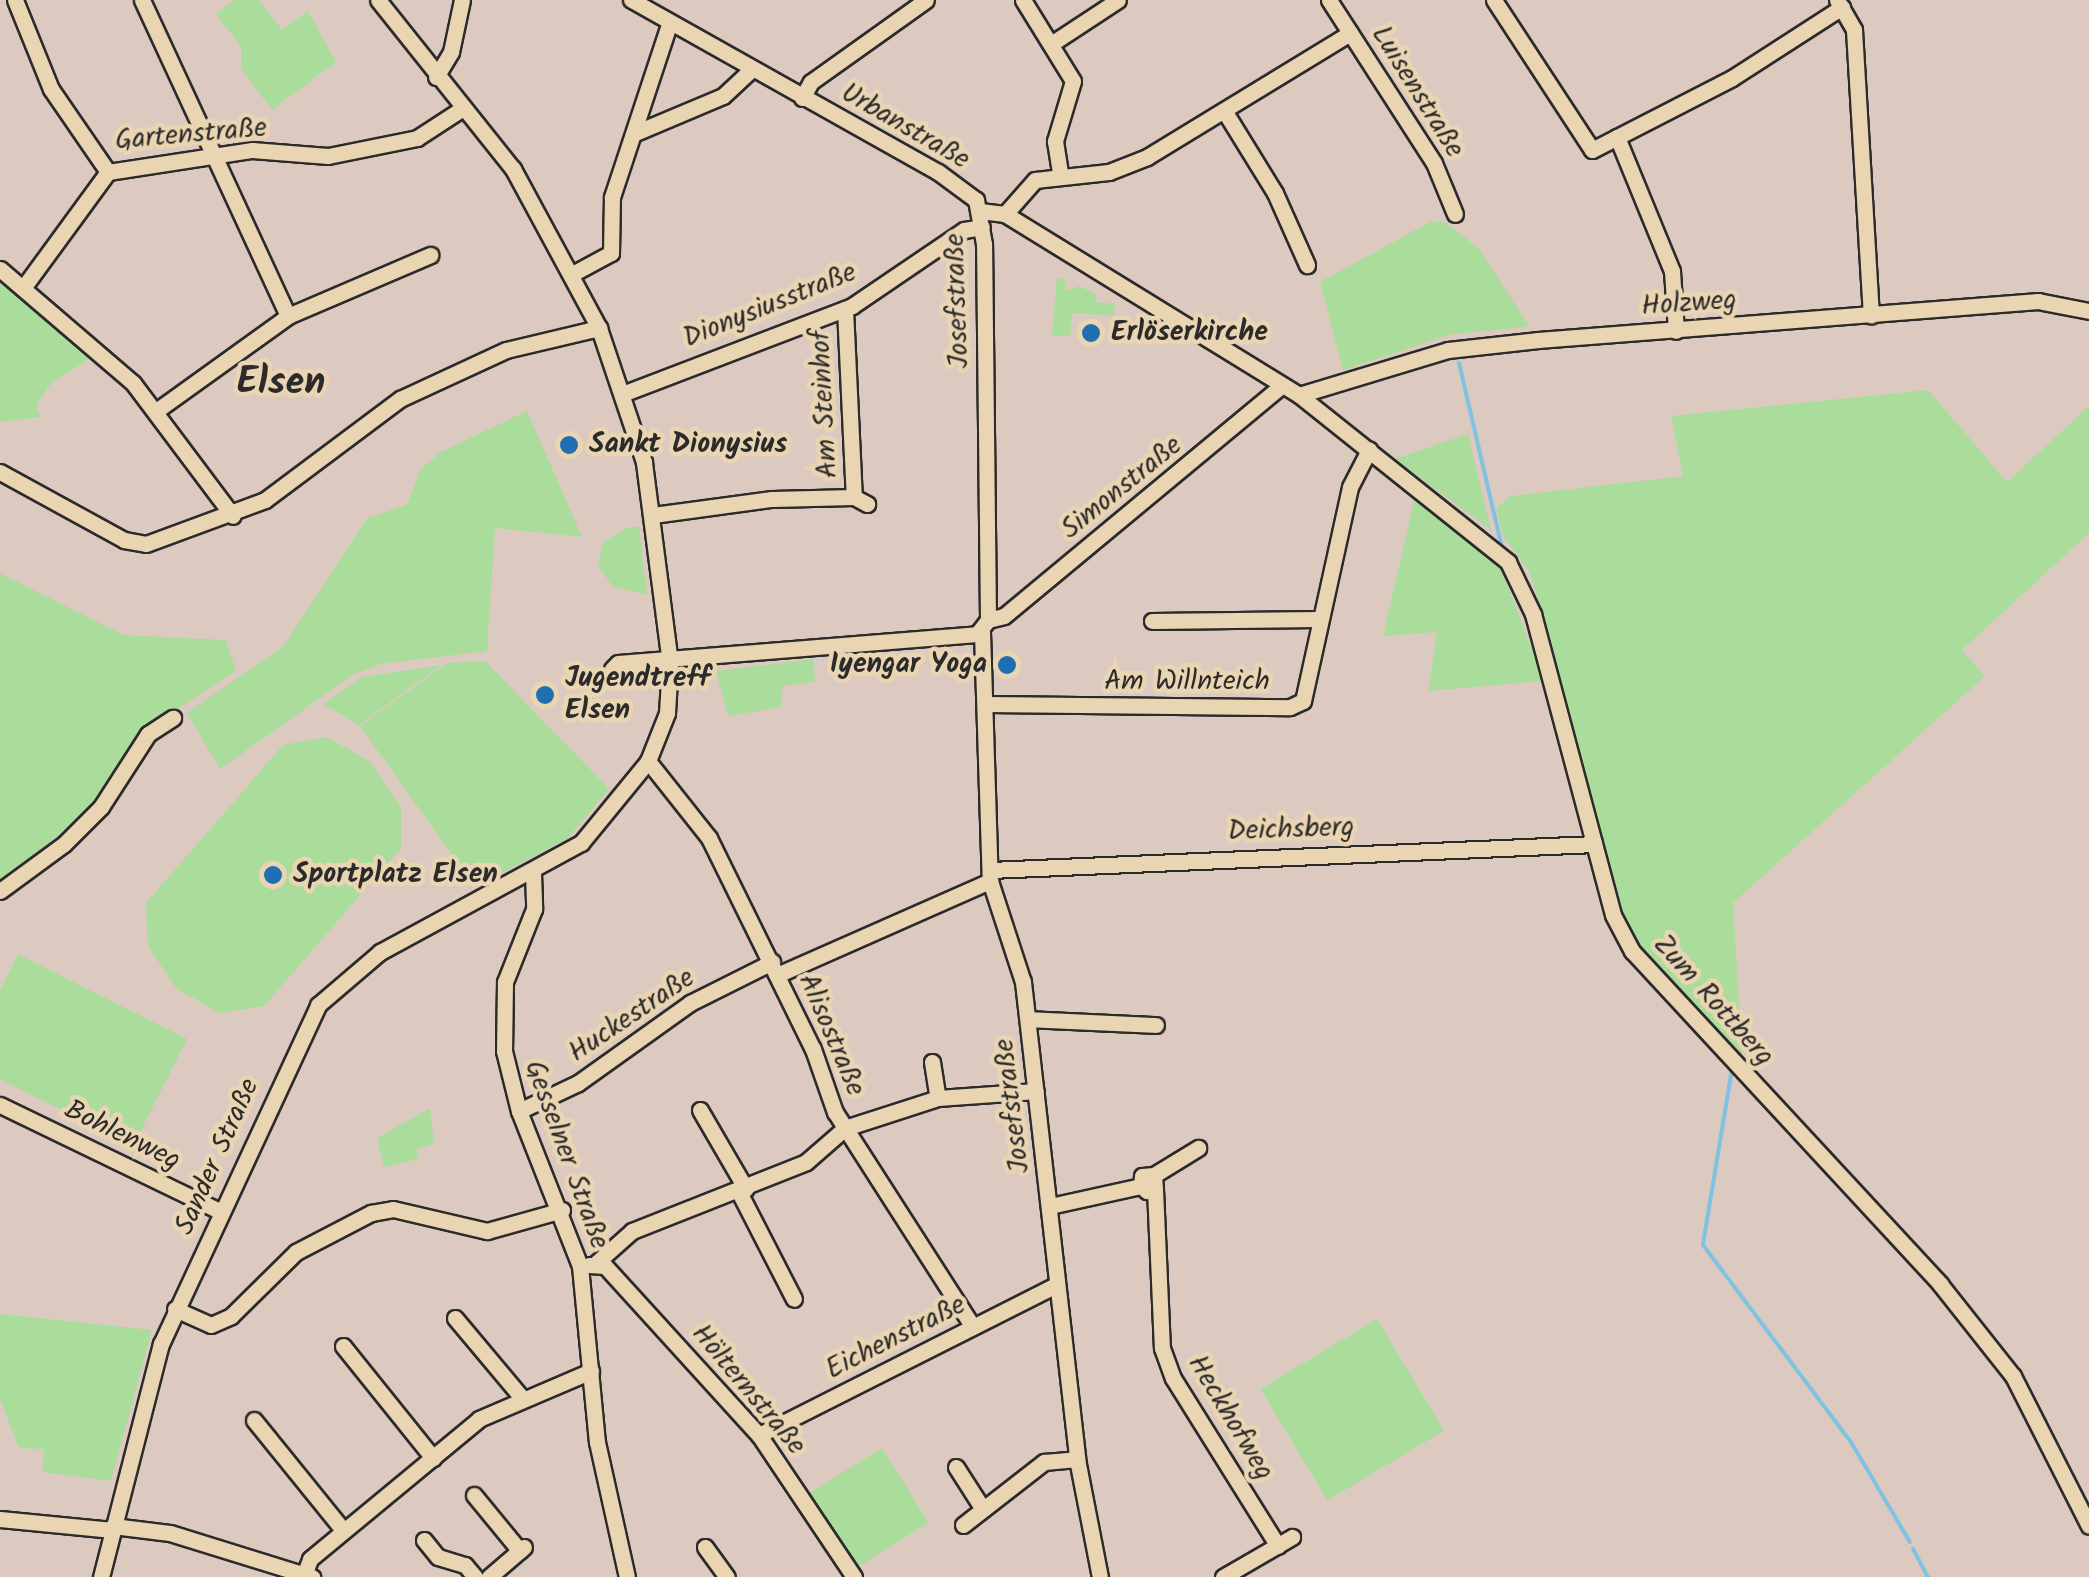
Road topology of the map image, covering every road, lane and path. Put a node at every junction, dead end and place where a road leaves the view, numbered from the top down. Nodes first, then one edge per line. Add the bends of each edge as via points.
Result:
1 (14, 0) edge
2 (142, 0) edge
3 (378, 0) edge
4 (462, 0) edge
5 (631, 0) edge
6 (669, 0) edge
7 (926, 0) edge
8 (1023, 0) edge
9 (1118, 0) edge
10 (1328, 0) edge
11 (1494, 0) edge
12 (1840, 4) edge
13 (666, 20) junction
14 (1350, 34) junction
15 (1051, 44) junction
16 (750, 71) junction
17 (436, 77) junction
18 (802, 98) junction
19 (463, 108) junction
20 (1225, 112) junction
21 (635, 134) junction
22 (1617, 137) junction
23 (214, 155) junction
24 (108, 172) junction
25 (1060, 173) junction
26 (1005, 214) junction
27 (1455, 214) dead end
28 (981, 219) junction
29 (430, 255) dead end
30 (1307, 265) dead end
31 (0, 269) edge
32 (574, 273) junction
33 (23, 288) junction
34 (845, 308) junction
35 (2089, 311) edge
36 (1872, 315) junction
37 (288, 316) junction
38 (599, 328) junction
39 (1676, 330) junction
40 (1282, 385) junction
41 (622, 394) junction
42 (1300, 395) junction
43 (156, 411) junction
44 (1369, 450) junction
45 (0, 472) edge
46 (653, 515) junction
47 (233, 516) junction
48 (1318, 618) junction
49 (1152, 621) dead end
50 (985, 627) junction
51 (670, 663) junction
52 (612, 669) dead end
53 (987, 704) junction
54 (172, 718) dead end
55 (648, 761) junction
56 (1594, 844) junction
57 (533, 873) junction
58 (990, 875) junction
59 (0, 891) edge
60 (776, 968) junction
61 (1028, 1019) junction
62 (1156, 1025) dead end
63 (932, 1062) dead end
64 (1036, 1091) junction
65 (938, 1098) junction
66 (0, 1105) edge
67 (700, 1110) dead end
68 (519, 1111) junction
69 (845, 1128) junction
70 (1198, 1148) dead end
71 (1150, 1183) junction
72 (742, 1190) junction
73 (1050, 1206) junction
74 (562, 1210) junction
75 (221, 1212) junction
76 (588, 1265) junction
77 (1056, 1285) junction
78 (794, 1299) dead end
79 (175, 1308) junction
80 (455, 1318) dead end
81 (972, 1327) junction
82 (343, 1346) dead end
83 (591, 1372) junction
84 (523, 1398) junction
85 (254, 1420) dead end
86 (759, 1435) junction
87 (433, 1458) junction
88 (1077, 1458) junction
89 (956, 1467) dead end
90 (474, 1495) dead end
91 (983, 1509) junction
92 (0, 1519) edge
93 (963, 1525) dead end
94 (2089, 1526) edge
95 (112, 1528) junction
96 (344, 1530) junction
97 (424, 1540) dead end
98 (705, 1547) dead end
99 (298, 1575) edge
100 (100, 1577) edge
101 (475, 1577) edge
102 (489, 1577) edge
103 (628, 1577) edge
104 (727, 1577) edge
105 (854, 1577) edge
106 (1100, 1577) edge
107 (1222, 1577) edge

1 - 24 street, Gartenstraße via 51,89
2 - 23 street
3 - 17 street, Sander Straße
4 - 17 street via 452,52
5 - 13 street, Urbanstraße
6 - 13 street
7 - 18 street via 811,82
8 - 15 street
9 - 15 street
10 - 14 street, Luisenstraße
11 - 22 street via 1592,150
12 - 22 street via 1732,78
12 - 36 street via 1854,30
13 - 16 street, Urbanstraße
13 - 21 street
14 - 20 street
14 - 27 street, Luisenstraße via 1434,164
15 - 25 street via 1074,90 1055,141
16 - 18 street, Urbanstraße
16 - 21 street via 723,96
17 - 19 street, Sander Straße
18 - 28 street, Urbanstraße via 966,190
19 - 23 street, Gartenstraße via 417,138 328,156 252,150
19 - 32 street, Sander Straße via 513,168
20 - 25 street via 1109,172
20 - 30 street
21 - 32 street via 612,197 611,254
22 - 39 street via 1672,271
23 - 24 street, Gartenstraße
23 - 37 street
24 - 33 street
25 - 26 street via 1035,180
26 - 28 street, Urbanstraße
26 - 40 street, Urbanstraße
28 - 34 street, Dionysiusstraße
28 - 50 street, Josefstraße
29 - 37 street
31 - 33 street
32 - 38 street, Sander Straße
33 - 43 street
34 - 41 street, Dionysiusstraße
34 - 46 street, Am Steinhof via 860,500 772,499
35 - 36 street, Holzweg via 2038,301
36 - 39 street, Holzweg
37 - 43 street
38 - 41 street, Sander Straße
38 - 47 street via 506,350 400,399 288,484
39 - 42 street, Holzweg via 1448,350
40 - 42 street, Urbanstraße
40 - 50 street, Simonstraße
41 - 46 street, Sander Straße
42 - 44 street, Zum Rottberg
43 - 47 street
44 - 48 street, Am Willnteich via 1350,487
44 - 56 street, Zum Rottberg via 1492,545 1522,586
45 - 47 street via 140,544
46 - 51 street, Sander Straße
48 - 49 street
48 - 53 street, Am Willnteich via 1303,701 1290,707
50 - 51 street, Simonstraße
50 - 53 street, Josefstraße
51 - 52 street, Simonstraße via 618,663
51 - 55 street, Sander Straße via 668,712
53 - 58 street, Josefstraße
54 - 59 street via 148,734 101,807
55 - 57 street, Sander Straße via 581,843
55 - 60 street, Alisostraße via 699,821
56 - 58 street, Deichsberg
56 - 94 street, Zum Rottberg via 1612,915 1632,951 1952,1299 2013,1376
57 - 68 street, Gesselner Straße via 534,910 512,956 502,1005 504,1052
57 - 75 street, Sander Straße via 380,952 330,991 306,1025
58 - 60 street, Huckestraße
58 - 61 street, Josefstraße
60 - 68 street, Huckestraße via 675,1012 578,1083
60 - 69 street, Alisostraße
61 - 62 street
61 - 64 street, Josefstraße
63 - 65 street
64 - 65 street
64 - 73 street, Josefstraße
65 - 69 street
66 - 75 street, Bohlenweg
67 - 72 street
68 - 74 street, Gesselner Straße
69 - 72 street via 806,1162
69 - 81 street, Alisostraße
70 - 71 street
71 - 73 street
71 - 107 street, Heckhofweg via 1162,1348 1174,1378 1285,1542
72 - 76 street via 632,1231
72 - 78 street
73 - 77 street, Josefstraße
74 - 76 street, Gesselner Straße
74 - 79 street via 487,1231 394,1208 372,1213 296,1252 231,1316 211,1325
75 - 79 street, Sander Straße
76 - 83 street, Gesselner Straße
76 - 86 street, Hölternstraße via 605,1266
77 - 81 street, Eichenstraße
77 - 88 street, Josefstraße
79 - 95 street, Sander Straße
80 - 84 street
81 - 86 street, Eichenstraße
82 - 87 street
83 - 84 street
83 - 103 street, Gesselner Straße via 606,1491
84 - 87 street via 479,1418
85 - 96 street
86 - 105 street, Hölternstraße
87 - 96 street
88 - 91 street via 1044,1462
88 - 106 street, Josefstraße
89 - 91 street
90 - 102 street via 522,1549
91 - 93 street
92 - 95 street
95 - 99 street via 170,1533
95 - 100 street, Sander Straße
96 - 99 street
97 - 101 street via 438,1557 466,1565
98 - 104 street

